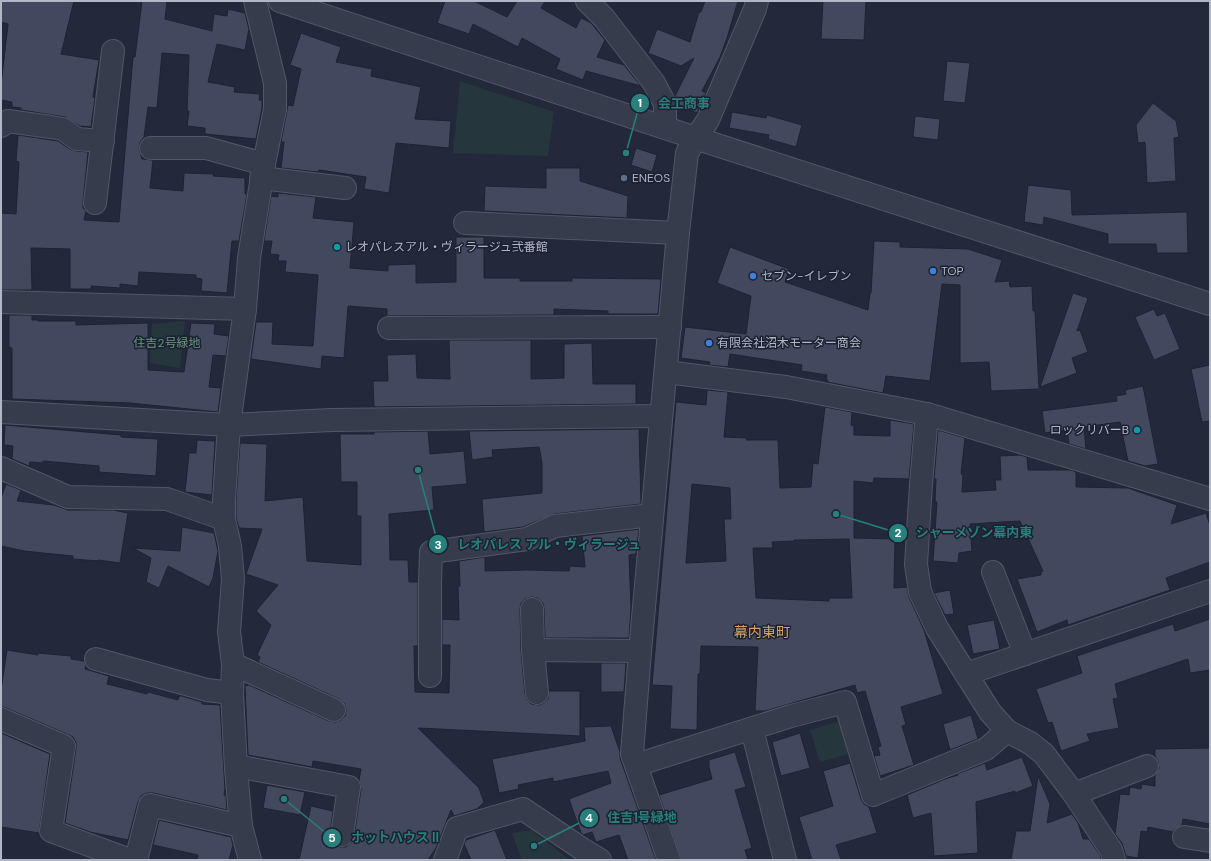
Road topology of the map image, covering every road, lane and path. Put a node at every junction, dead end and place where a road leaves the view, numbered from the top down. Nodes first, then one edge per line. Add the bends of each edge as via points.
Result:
1 (255, 1) edge
2 (280, 1) edge
3 (587, 1) edge
4 (757, 1) edge
5 (113, 51) dead end
6 (1, 126) edge
7 (665, 127) junction
8 (696, 138) junction
9 (103, 141) junction
10 (151, 148) dead end
11 (263, 171) junction
12 (345, 188) dead end
13 (95, 203) dead end
14 (465, 223) dead end
15 (678, 233) junction
16 (1, 302) edge
17 (1210, 304) edge
18 (245, 308) junction
19 (670, 327) junction
20 (389, 328) dead end
21 (666, 372) junction
22 (1, 412) edge
23 (927, 414) junction
24 (661, 416) junction
25 (229, 425) junction
26 (1, 468) edge
27 (1210, 499) edge
28 (652, 515) junction
29 (224, 519) junction
30 (993, 572) dead end
31 (1210, 591) edge
32 (532, 609) dead end
33 (533, 650) junction
34 (640, 651) junction
35 (1025, 654) junction
36 (96, 659) dead end
37 (233, 664) junction
38 (966, 674) junction
39 (430, 676) dead end
40 (232, 693) junction
41 (536, 693) dead end
42 (334, 710) dead end
43 (1, 719) edge
44 (752, 729) junction
45 (1007, 731) junction
46 (636, 765) junction
47 (236, 766) junction
48 (1147, 766) dead end
49 (1074, 794) junction
50 (241, 826) junction
51 (342, 835) dead end
52 (1184, 837) dead end
53 (1210, 842) edge
54 (585, 856) edge
55 (130, 860) edge
56 (136, 860) edge
57 (250, 860) edge
58 (446, 860) edge
59 (669, 860) edge
60 (785, 860) edge
61 (1114, 860) edge

1 - 11 street via 275,83 275,108
2 - 7 street
3 - 7 street via 604,18 654,83 665,104
4 - 8 street via 708,120
5 - 9 street
6 - 9 street via 8,121 51,127 63,129 78,139
7 - 8 street
8 - 15 street via 687,153
8 - 17 street
9 - 13 street
10 - 11 street via 206,148
11 - 12 street
11 - 18 street via 249,258
14 - 15 street
15 - 19 street
16 - 18 street
18 - 25 street
19 - 20 street
19 - 21 street
21 - 23 street via 786,387
21 - 24 street
22 - 25 street
23 - 27 street
23 - 38 street via 916,564 920,592 937,628
24 - 25 street via 332,420
24 - 28 street
25 - 29 street
26 - 29 street via 68,497 167,499
28 - 34 street
28 - 39 street via 555,526 527,539 431,552
29 - 37 street via 233,578 230,632
30 - 35 street
31 - 35 street
32 - 33 street
33 - 34 street
33 - 41 street
34 - 46 street via 632,754
35 - 38 street
36 - 40 street via 207,690
37 - 40 street
37 - 42 street
38 - 45 street via 990,712
40 - 47 street
43 - 55 street via 64,746 51,831
44 - 45 street via 845,702 874,795 986,749
44 - 46 street
44 - 60 street
45 - 49 street via 1030,742 1044,754
46 - 59 street
47 - 50 street
47 - 51 street via 349,787
48 - 49 street
49 - 61 street via 1111,850
50 - 56 street via 150,805
50 - 57 street
52 - 53 street
54 - 58 street via 523,808 457,828

